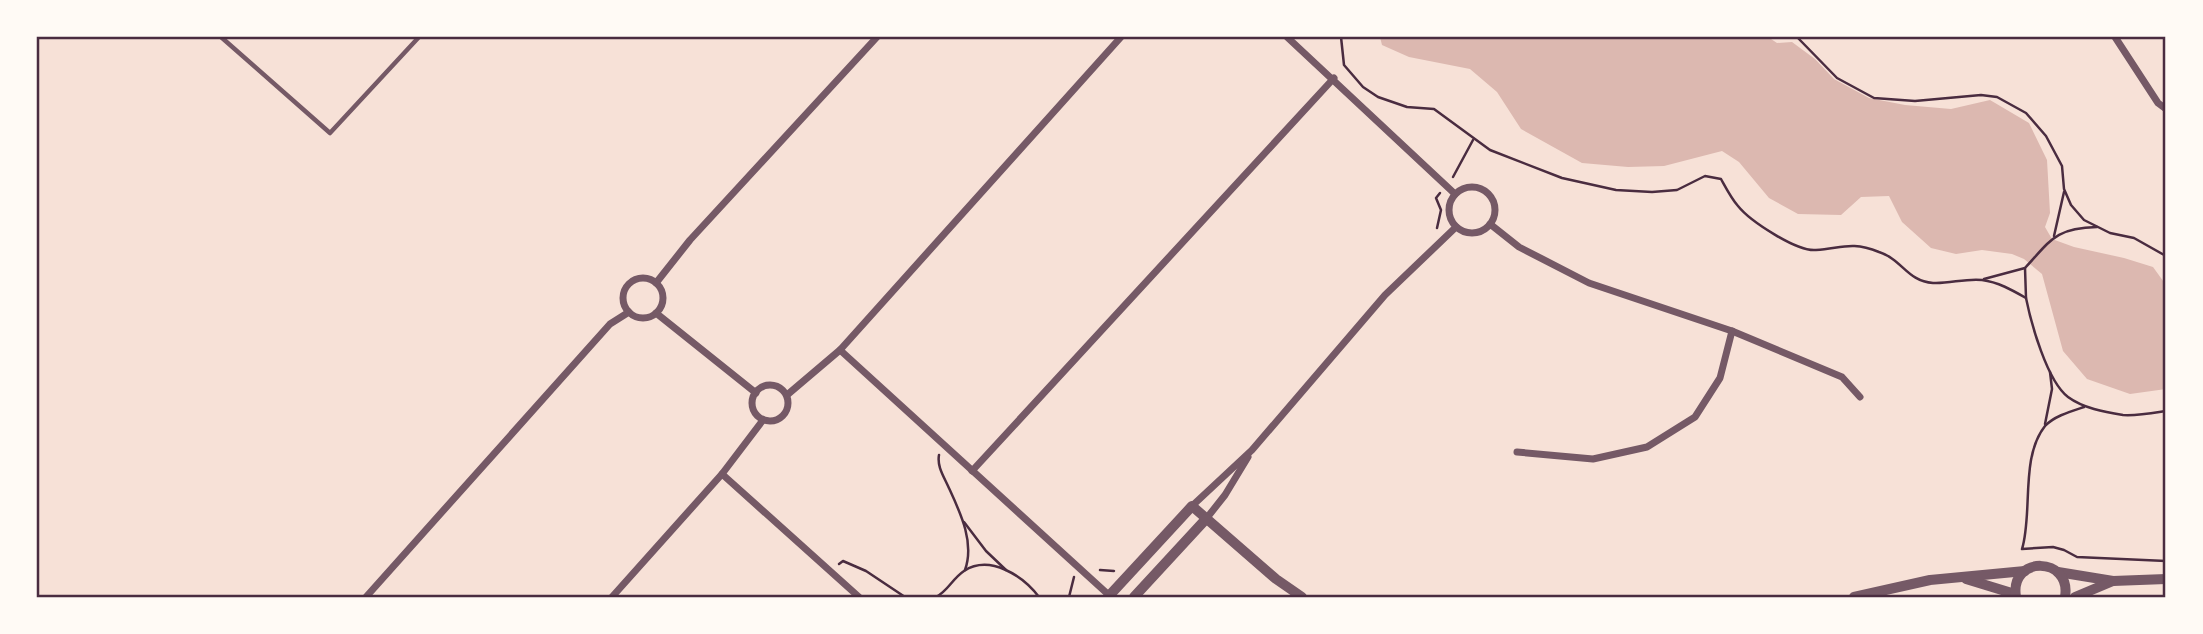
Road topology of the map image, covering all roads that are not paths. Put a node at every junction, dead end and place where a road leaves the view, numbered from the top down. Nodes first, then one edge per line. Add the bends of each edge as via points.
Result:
1 (221, 37) edge
2 (419, 37) edge
3 (877, 37) edge
4 (1121, 37) edge
5 (1287, 37) edge
6 (2115, 37) edge
7 (1334, 78) junction
8 (2166, 109) edge
9 (1455, 194) junction
10 (1490, 224) junction
11 (1456, 227) junction
12 (656, 283) junction
13 (629, 312) junction
14 (656, 313) junction
15 (1732, 331) junction
16 (840, 350) junction
17 (755, 393) junction
18 (787, 395) junction
19 (1860, 397) dead end
20 (764, 420) junction
21 (1252, 450) junction
22 (1517, 452) dead end
23 (972, 471) junction
24 (722, 474) junction
25 (1192, 506) junction
26 (1206, 519) junction
27 (2025, 571) junction
28 (2058, 572) junction
29 (1960, 577) junction
30 (2166, 579) edge
31 (2113, 581) junction
32 (2016, 596) edge
33 (366, 597) edge
34 (612, 597) edge
35 (859, 597) edge
36 (1110, 597) edge
37 (1134, 597) edge
38 (1302, 597) edge
39 (1854, 597) edge
40 (2065, 597) edge
41 (2075, 597) edge

1 - 2 lane via 330,133
3 - 12 street
4 - 16 street
5 - 7 street
6 - 8 street
7 - 9 street
7 - 23 street
9 - 10 street via 1466,187 1485,191 1494,204
9 - 11 street via 1449,213
10 - 11 street via 1478,233
10 - 15 street via 1520,247 1589,282
11 - 21 street via 1385,295
12 - 13 street via 640,278 628,285 623,300
12 - 14 street via 663,295
13 - 14 street via 644,318
13 - 33 street via 610,324
14 - 17 street
15 - 19 street via 1842,377
15 - 22 street via 1720,379 1695,417 1647,447 1593,459
16 - 18 street
16 - 23 street
17 - 18 street via 772,385
17 - 20 street via 752,405
18 - 20 street via 788,408 781,417
20 - 24 street
21 - 25 street
21 - 26 street
23 - 36 street
24 - 34 street
24 - 35 street
25 - 26 street
25 - 36 street
26 - 37 street
26 - 38 street
27 - 28 street via 2042,565
27 - 29 street
27 - 32 street via 2015,585
28 - 31 street
28 - 40 street
29 - 32 street
29 - 39 street
30 - 31 street
31 - 41 street

